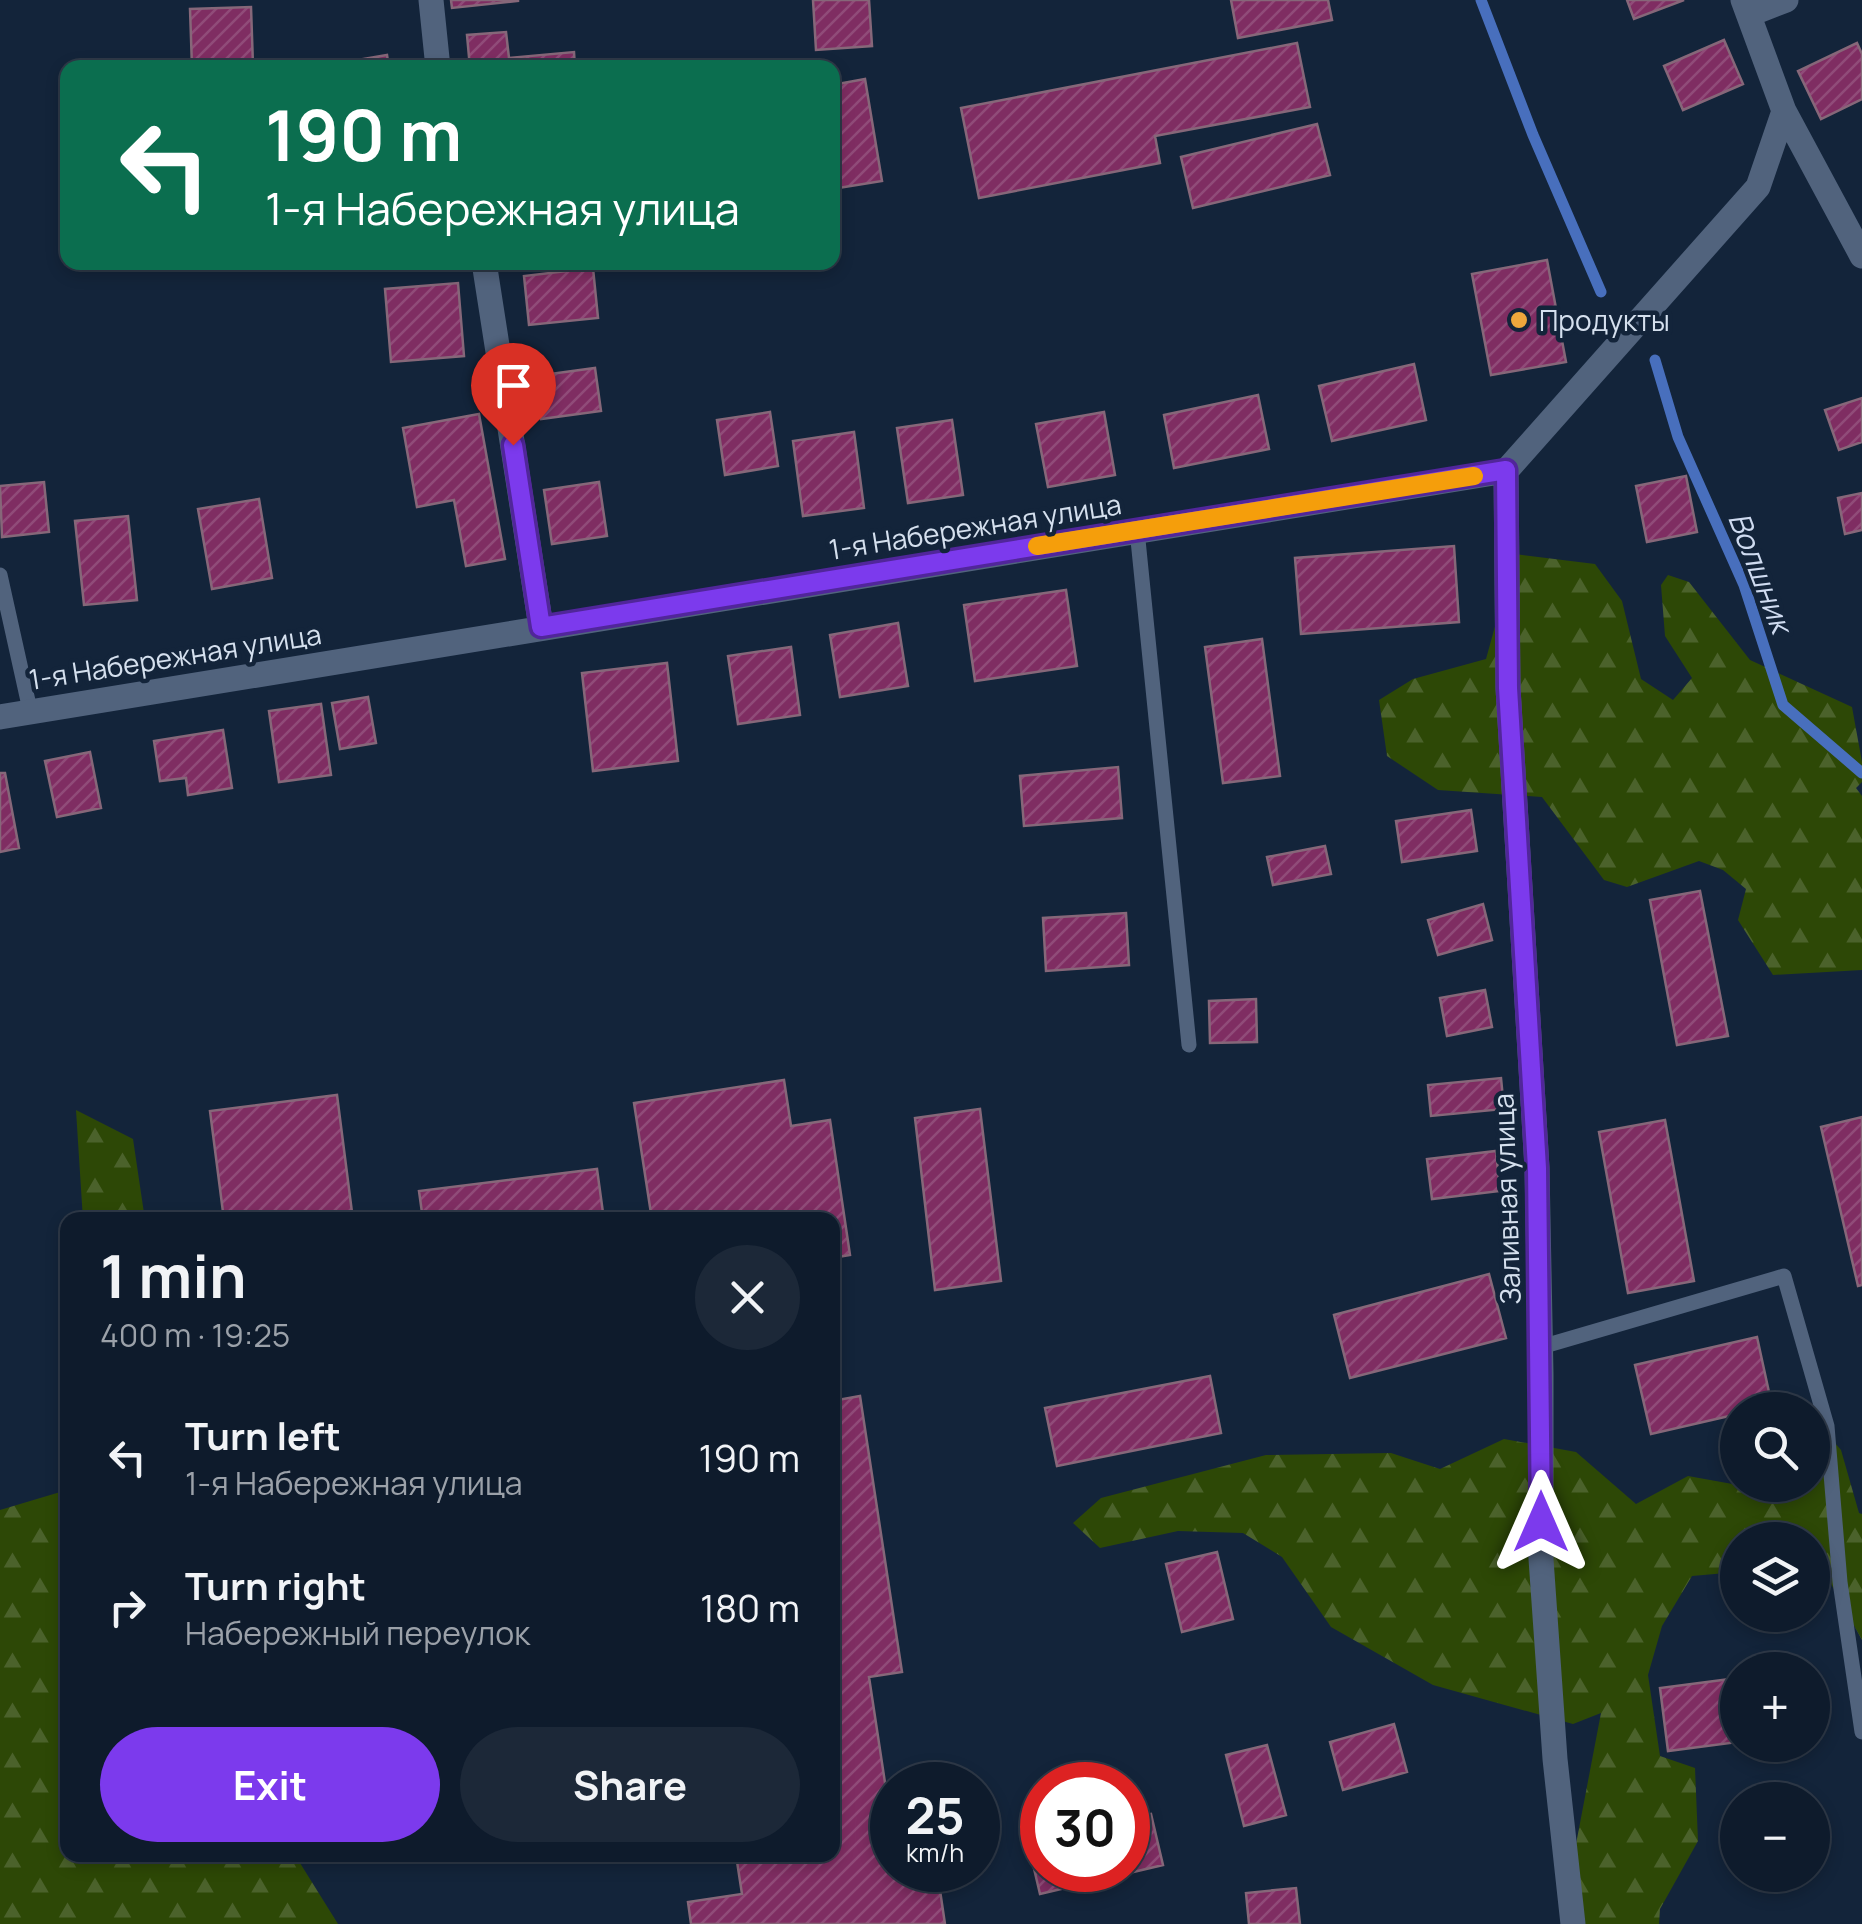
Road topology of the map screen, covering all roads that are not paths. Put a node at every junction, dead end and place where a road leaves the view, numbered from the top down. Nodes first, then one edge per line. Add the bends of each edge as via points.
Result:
1 (431, 0) edge
2 (1786, 0) edge
3 (1746, 7) edge
4 (437, 60) edge
5 (1784, 111) junction
6 (1862, 256) edge
7 (485, 270) edge
8 (1506, 470) junction
9 (1137, 530) junction
10 (0, 574) edge
11 (541, 627) junction
12 (30, 710) junction
13 (0, 716) edge
14 (1189, 1045) dead end
15 (1541, 1348) junction
16 (1862, 1732) edge
17 (1573, 1924) edge

1 - 4 street
2 - 3 street
3 - 5 street
5 - 6 street
5 - 8 street via 1758,187
7 - 11 street
8 - 9 street, 1-я Набережная улица
8 - 15 street, Заливная улица via 1508,688
9 - 11 street, 1-я Набережная улица
9 - 14 lane
10 - 12 lane
11 - 12 street, 1-я Набережная улица
12 - 13 street, 1-я Набережная улица
15 - 16 lane via 1784,1276 1827,1426
15 - 17 street, Заливная улица via 1541,1559

